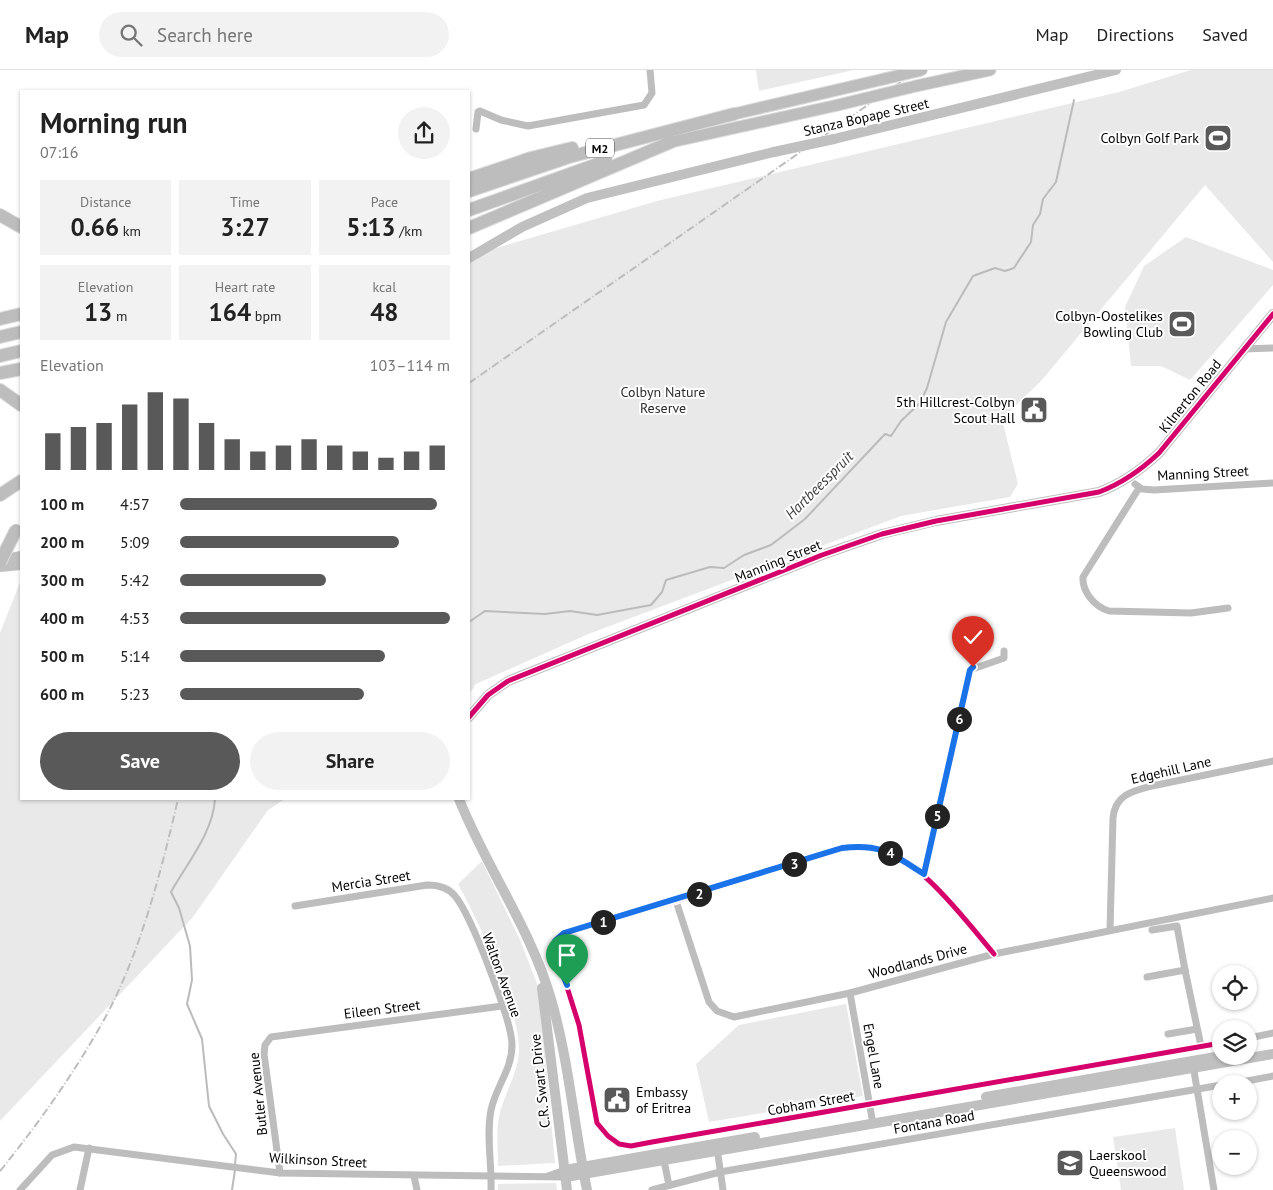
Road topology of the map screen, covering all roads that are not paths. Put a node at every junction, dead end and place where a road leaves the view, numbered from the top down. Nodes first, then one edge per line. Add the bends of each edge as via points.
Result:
1 (650, 70) edge
2 (922, 70) edge
3 (990, 70) edge
4 (1116, 70) edge
5 (734, 114) junction
6 (476, 129) dead end
7 (671, 142) junction
8 (470, 179) edge
9 (622, 188) junction
10 (470, 191) edge
11 (470, 210) edge
12 (0, 215) edge
13 (20, 226) edge
14 (470, 228) edge
15 (470, 257) edge
16 (470, 266) edge
17 (20, 314) edge
18 (1273, 314) edge
19 (0, 319) edge
20 (20, 332) edge
21 (0, 338) edge
22 (1273, 348) edge
23 (1244, 349) junction
24 (20, 351) edge
25 (0, 356) edge
26 (20, 369) edge
27 (0, 373) edge
28 (0, 390) edge
29 (20, 404) edge
30 (20, 482) edge
31 (1273, 483) edge
32 (1118, 484) joint
33 (0, 495) edge
34 (19, 527) edge
35 (20, 556) edge
36 (0, 561) edge
37 (20, 565) edge
38 (0, 568) edge
39 (1228, 608) dead end
40 (1004, 651) dead end
41 (470, 716) edge
42 (1273, 761) edge
43 (459, 800) edge
44 (924, 874) junction
45 (450, 891) joint
46 (1273, 898) edge
47 (676, 901) junction
48 (295, 906) dead end
49 (1110, 930) junction
50 (1152, 930) dead end
51 (994, 954) junction
52 (539, 969) junction
53 (1185, 970) junction
54 (1147, 977) dead end
55 (850, 993) junction
56 (502, 1006) junction
57 (1197, 1029) junction
58 (1273, 1033) edge
59 (1168, 1034) dead end
60 (1257, 1036) edge
61 (267, 1042) joint
62 (1212, 1044) edge
63 (1201, 1046) junction
64 (1273, 1047) edge
65 (1257, 1050) edge
66 (1273, 1054) edge
67 (1212, 1059) edge
68 (1193, 1064) junction
69 (1273, 1076) edge
70 (1257, 1079) edge
71 (1212, 1087) edge
72 (1198, 1090) junction
73 (869, 1104) junction
74 (872, 1121) junction
75 (89, 1148) junction
76 (716, 1148) junction
77 (664, 1161) junction
78 (584, 1171) junction
79 (720, 1172) junction
80 (280, 1173) junction
81 (565, 1173) junction
82 (414, 1176) junction
83 (492, 1176) junction
84 (669, 1186) junction
85 (20, 1190) edge
86 (80, 1190) edge
87 (417, 1190) edge
88 (491, 1190) edge
89 (567, 1190) edge
90 (587, 1190) edge
91 (652, 1190) edge
92 (723, 1190) edge
93 (1214, 1190) edge

1 - 6 street via 652,93 644,105 528,126 480,111
2 - 5 main road, M2, bridge
3 - 7 main road, M2, bridge
4 - 9 main road, Stanza Bopape Street, bridge via 972,107
5 - 8 highway via 573,147
5 - 10 highway, M2 via 569,157
7 - 11 highway, M2 via 569,172
7 - 14 highway
9 - 15 main road, Stanza Bopape Street via 587,198 543,217
9 - 16 main road, Stanza Bopape Street via 542,223
12 - 13 highway
17 - 19 highway
18 - 23 main road, Kilnerton Road
20 - 21 highway
22 - 23 street
23 - 32 main road, Kilnerton Road via 1159,453 1140,471
24 - 25 highway
26 - 27 highway
28 - 29 highway
30 - 33 highway
31 - 39 street, Manning Street via 1160,489 1137,486 1082,578 1085,591 1100,607 1109,611 1191,613
32 - 41 main road, Manning Street via 1086,494 936,521 865,540 508,681 488,695
34 - 36 highway, bridge
35 - 36 main road
37 - 38 main road
40 - 44 street via 1004,658 970,670
42 - 49 street, Edgehill Lane via 1166,782 1133,790 1121,797 1113,818
43 - 52 main road, C.R. Swart Drive
44 - 47 street via 879,848 842,848
44 - 51 street
45 - 48 street, Mercia Street via 427,885
45 - 56 street, Walton Avenue via 462,906 481,948
46 - 49 street, Woodlands Drive
47 - 55 street, Woodlands Drive via 706,996 713,1008 721,1013 741,1017
47 - 73 street, Cobham Street via 564,933 555,941 556,957 578,1025 596,1119 606,1134 620,1144 631,1146
49 - 51 street, Woodlands Drive
50 - 53 street via 1177,926
51 - 55 street, Woodlands Drive
52 - 78 main road, C.R. Swart Drive via 551,999
52 - 81 main road, C.R. Swart Drive
53 - 54 street
53 - 57 street
55 - 73 street, Engel Lane
56 - 61 street, Eileen Street via 279,1035
56 - 83 street, Walton Avenue via 512,1055 490,1117
57 - 59 street
57 - 63 street
58 - 60 street
61 - 80 street, Butler Avenue via 264,1054
62 - 63 street, Cobham Street
63 - 73 street, Cobham Street
64 - 65 main road
66 - 68 main road
67 - 68 main road
68 - 72 street
68 - 74 main road
69 - 70 street
71 - 72 street, Fontana Road
72 - 79 street, Fontana Road
72 - 93 street
73 - 74 street, Engel Lane
74 - 76 main road
75 - 80 street, Wilkinson Street
75 - 85 street, Wilkinson Street via 70,1147 55,1153
75 - 86 street
76 - 77 main road
76 - 78 main road
76 - 79 street
77 - 78 main road
77 - 84 street
78 - 81 main road
78 - 90 main road, C.R. Swart Drive
79 - 84 street, Fontana Road
79 - 92 street
80 - 82 street, Wilkinson Street
81 - 83 street, Wilkinson Street via 557,1178
81 - 89 main road, C.R. Swart Drive
82 - 83 street, Wilkinson Street
82 - 87 street
83 - 88 street, Walton Avenue
84 - 91 street, Fontana Road

